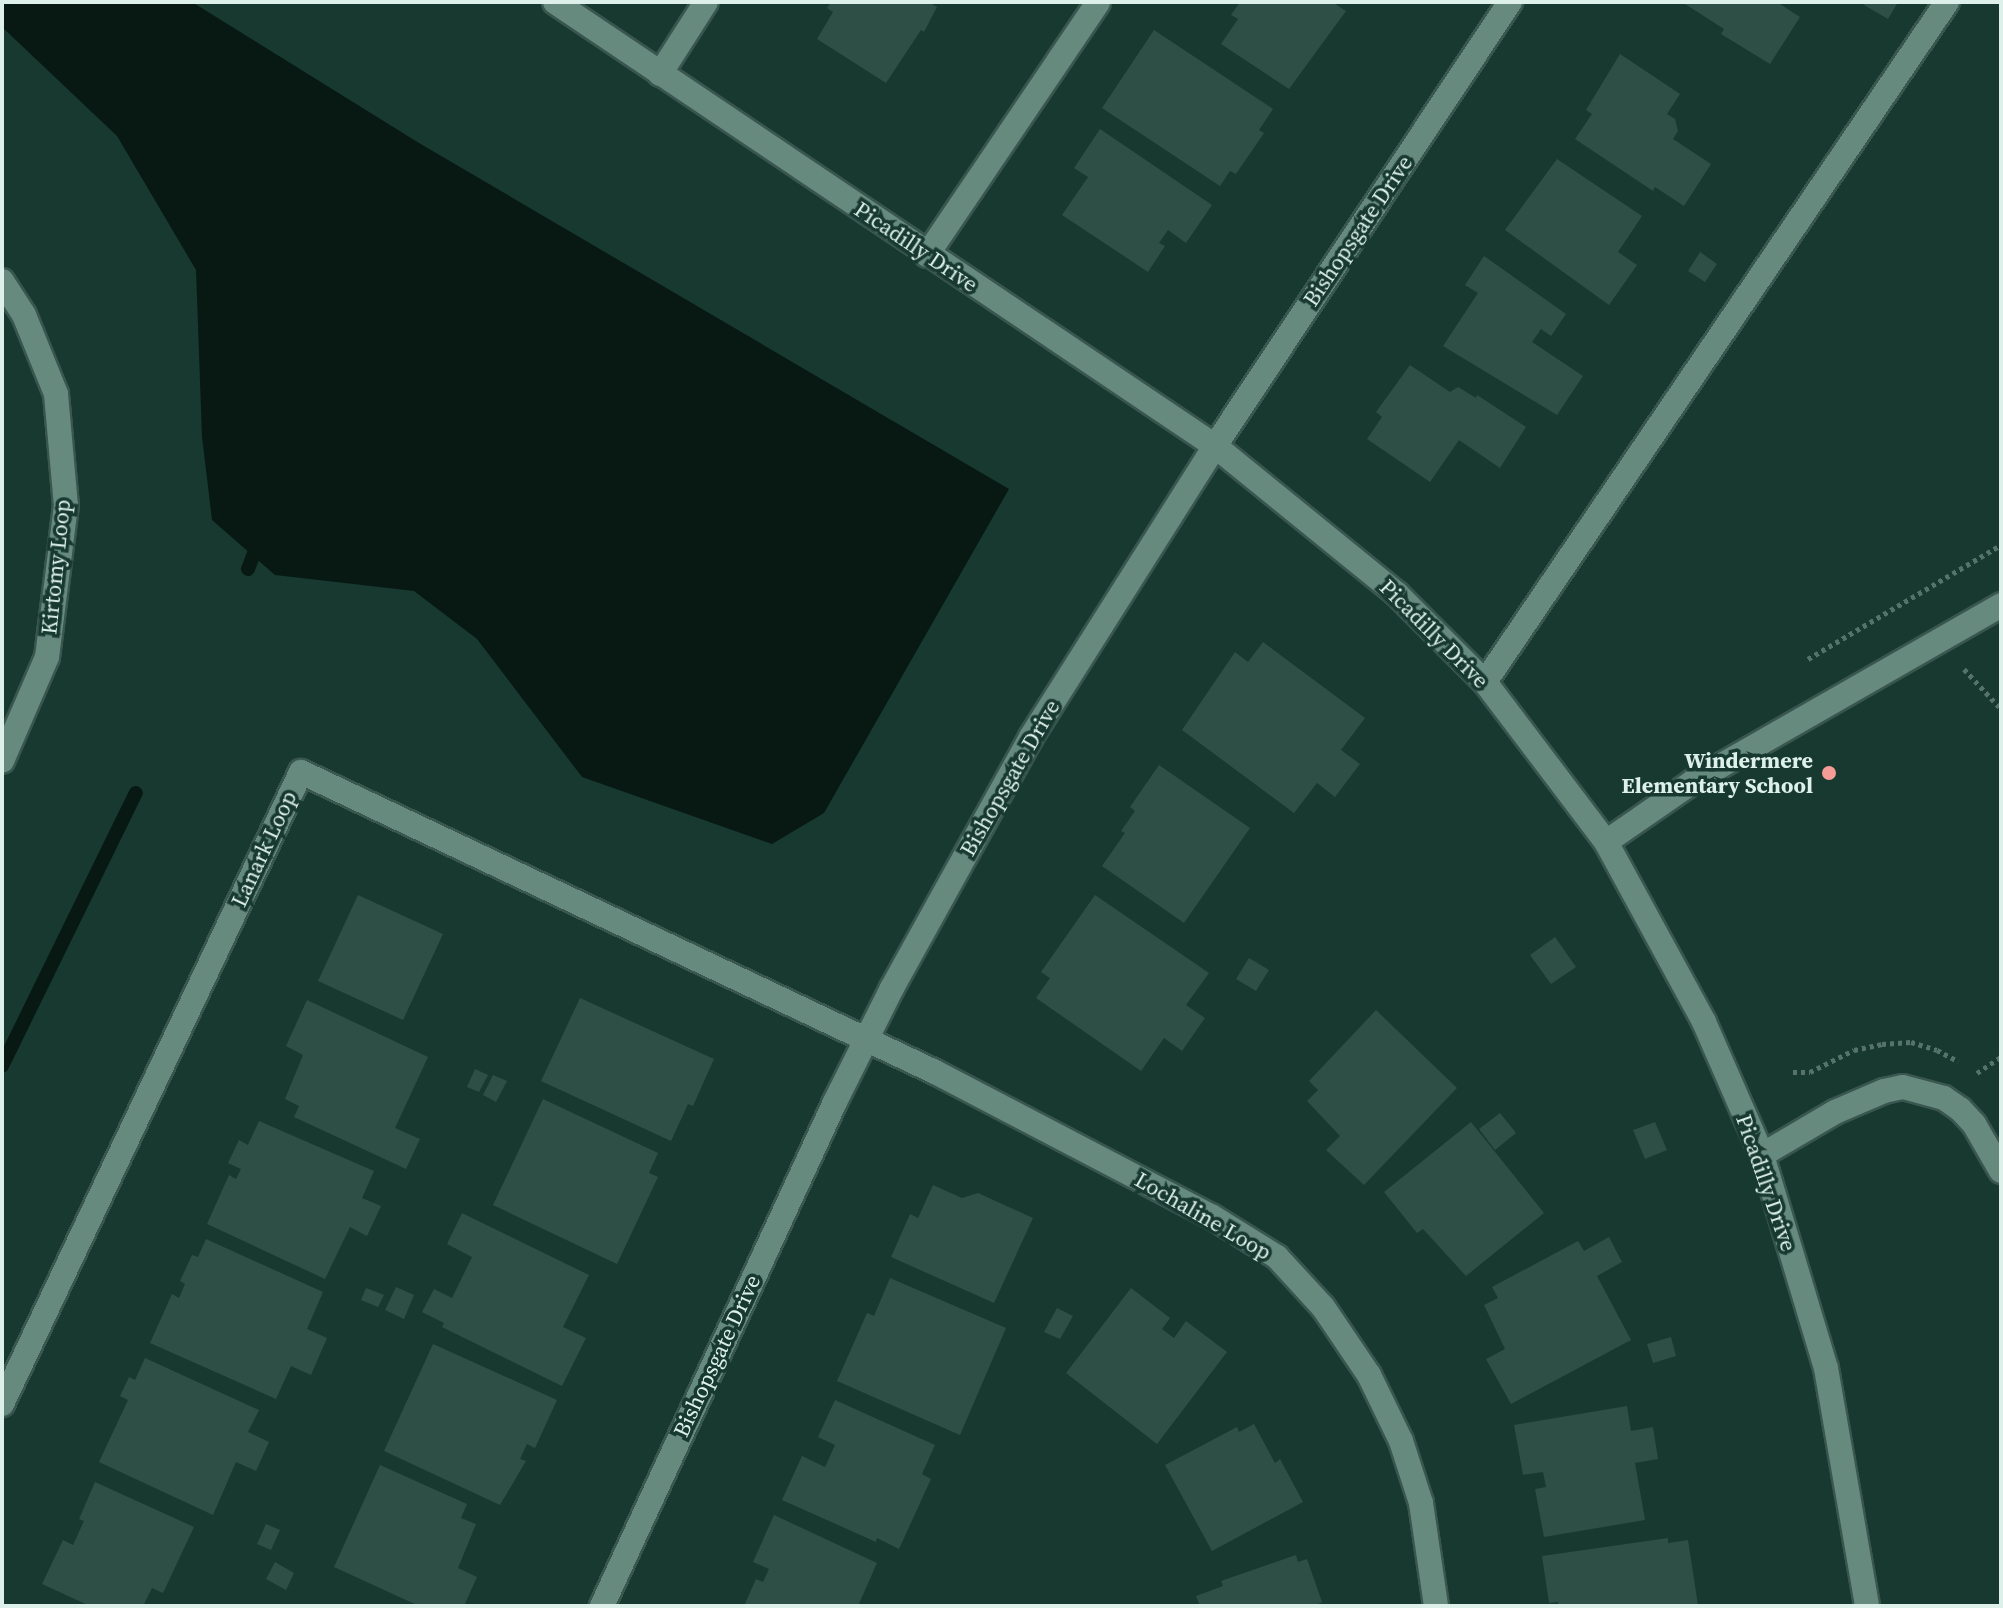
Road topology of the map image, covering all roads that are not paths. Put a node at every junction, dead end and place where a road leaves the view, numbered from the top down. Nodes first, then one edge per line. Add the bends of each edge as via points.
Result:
1 (555, 2) edge
2 (706, 2) edge
3 (1098, 2) edge
4 (1510, 2) edge
5 (1947, 2) edge
6 (660, 74) junction
7 (927, 255) junction
8 (2, 281) edge
9 (1215, 446) junction
10 (2001, 605) edge
11 (1485, 682) junction
12 (2, 761) edge
13 (1606, 842) junction
14 (865, 1040) junction
15 (1762, 1155) junction
16 (2001, 1171) edge
17 (2, 1404) edge
18 (602, 1606) edge
19 (1436, 1606) edge
20 (1867, 1606) edge

1 - 6 street, Picadilly Drive
2 - 6 street
3 - 7 street
4 - 9 street, Bishopsgate Drive
5 - 11 street
6 - 7 street, Picadilly Drive
7 - 9 street, Picadilly Drive
8 - 12 street, Kirtomy Loop via 24,315 56,394 66,505 47,657
9 - 11 street, Picadilly Drive via 1397,594
9 - 14 street, Bishopsgate Drive via 1031,737
10 - 13 street via 1694,781
11 - 13 street, Picadilly Drive
13 - 15 street, Picadilly Drive via 1704,1022
14 - 17 street, Lanark Loop via 301,772
14 - 18 street, Bishopsgate Drive
14 - 19 street, Lochaline Loop via 1211,1216 1277,1257 1323,1307 1354,1352 1401,1441 1421,1503
15 - 16 street via 1835,1112 1903,1087 1944,1098 1960,1109
15 - 20 street, Picadilly Drive via 1826,1368

